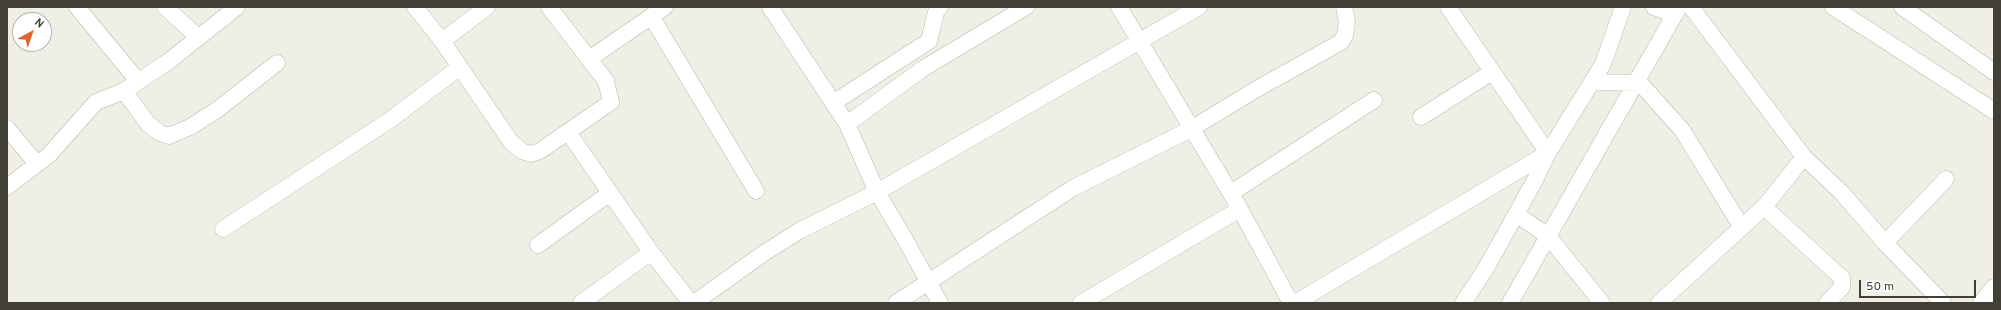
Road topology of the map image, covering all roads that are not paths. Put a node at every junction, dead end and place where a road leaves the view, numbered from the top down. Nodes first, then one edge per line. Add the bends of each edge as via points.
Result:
1 (77, 7) edge
2 (165, 7) edge
3 (237, 7) edge
4 (415, 7) edge
5 (487, 7) edge
6 (549, 7) edge
7 (665, 7) edge
8 (770, 7) edge
9 (940, 7) edge
10 (1026, 7) edge
11 (1119, 7) edge
12 (1199, 7) edge
13 (1344, 7) edge
14 (1448, 7) edge
15 (1623, 7) edge
16 (1654, 7) edge
17 (1691, 7) edge
18 (1833, 7) edge
19 (1902, 7) edge
20 (1677, 11) edge
21 (651, 16) junction
22 (198, 36) junction
23 (442, 41) junction
24 (1141, 41) junction
25 (589, 59) junction
26 (277, 63) dead end
27 (460, 67) junction
28 (1492, 72) junction
29 (1994, 72) edge
30 (138, 81) junction
31 (1592, 82) junction
32 (1635, 83) junction
33 (124, 91) junction
34 (1374, 100) dead end
35 (833, 103) junction
36 (1994, 111) edge
37 (1421, 117) dead end
38 (847, 124) junction
39 (7, 128) edge
40 (1191, 129) junction
41 (568, 132) junction
42 (1548, 153) junction
43 (1804, 157) junction
44 (37, 164) junction
45 (1946, 179) dead end
46 (7, 187) edge
47 (756, 191) dead end
48 (877, 192) junction
49 (610, 193) junction
50 (1231, 193) junction
51 (1764, 207) junction
52 (1240, 209) junction
53 (1516, 214) junction
54 (1741, 226) junction
55 (224, 229) dead end
56 (1548, 236) junction
57 (1885, 243) junction
58 (538, 245) dead end
59 (651, 252) junction
60 (928, 282) junction
61 (1994, 287) edge
62 (581, 303) edge
63 (691, 303) edge
64 (694, 303) edge
65 (896, 303) edge
66 (940, 303) edge
67 (1081, 303) edge
68 (1291, 303) edge
69 (1295, 303) edge
70 (1463, 303) edge
71 (1510, 303) edge
72 (1602, 303) edge
73 (1659, 303) edge
74 (1827, 303) edge
75 (1943, 303) edge
76 (1981, 303) edge

1 - 30 street
2 - 22 street
3 - 22 street via 223,20
4 - 23 street
5 - 23 street
6 - 25 street
7 - 21 street
8 - 35 street
9 - 35 street via 936,12 929,42
10 - 38 street via 924,68
11 - 24 street
12 - 24 street
13 - 40 street via 1346,35 1340,42
14 - 28 street
15 - 31 street via 1603,64
16 - 20 street
17 - 43 street
18 - 36 street
19 - 29 street
20 - 32 street
21 - 25 street
21 - 47 street
22 - 30 street via 169,61
23 - 27 street
24 - 40 street
24 - 48 street
25 - 41 street via 606,81 611,102
26 - 33 street via 217,110 190,127 169,136 148,124
27 - 41 street via 511,142 522,151 531,154 540,151
27 - 55 street via 390,120
28 - 37 street
28 - 42 street
30 - 33 street
31 - 32 street
31 - 42 street
32 - 54 street via 1640,83 1682,130
32 - 56 street
33 - 44 street via 96,102 49,155
34 - 50 street
35 - 38 street
38 - 48 street
39 - 44 street
40 - 50 street
40 - 60 street via 1072,188
41 - 49 street
42 - 53 street
42 - 69 street
43 - 51 street
43 - 57 street via 1842,193
44 - 46 street
45 - 57 street
48 - 60 street
48 - 64 street via 816,222 764,253
49 - 58 street
49 - 59 street
50 - 52 street
51 - 54 street
51 - 74 street via 1842,278 1842,287
52 - 67 street
52 - 68 street
53 - 56 street
53 - 70 street via 1485,270
54 - 73 street
56 - 71 street
56 - 72 street
57 - 75 street
59 - 62 street
59 - 63 street
60 - 65 street
60 - 66 street
61 - 76 street

